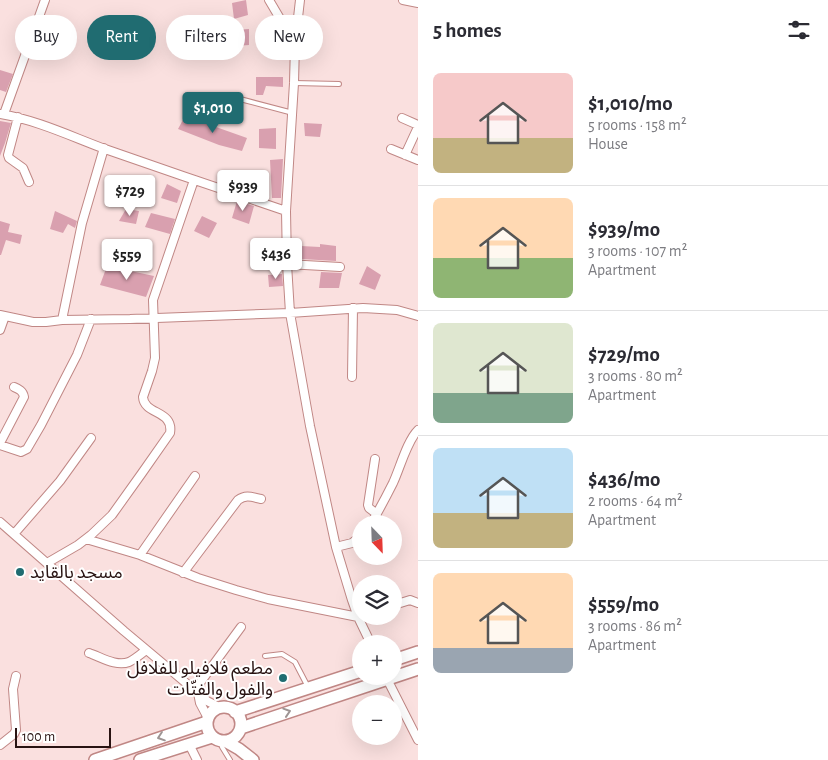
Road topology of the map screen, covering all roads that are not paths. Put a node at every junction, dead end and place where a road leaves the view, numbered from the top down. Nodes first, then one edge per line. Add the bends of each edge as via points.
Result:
1 (45, 0) edge
2 (269, 0) edge
3 (300, 0) edge
4 (403, 0) edge
5 (418, 3) edge
6 (278, 15) edge
7 (298, 15) edge
8 (295, 60) edge
9 (294, 83) junction
10 (339, 84) dead end
11 (240, 99) dead end
12 (293, 113) junction
13 (2, 114) edge
14 (18, 117) junction
15 (402, 118) dead end
16 (418, 126) edge
17 (104, 148) junction
18 (391, 149) dead end
19 (405, 155) junction
20 (418, 160) edge
21 (194, 180) junction
22 (29, 182) dead end
23 (286, 211) junction
24 (287, 264) junction
25 (340, 267) dead end
26 (353, 308) junction
27 (290, 313) junction
28 (2, 316) edge
29 (418, 316) edge
30 (154, 318) junction
31 (91, 319) junction
32 (62, 320) junction
33 (0, 330) edge
34 (352, 377) dead end
35 (14, 387) dead end
36 (418, 430) edge
37 (91, 438) dead end
38 (0, 444) edge
39 (375, 459) dead end
40 (195, 476) dead end
41 (261, 499) dead end
42 (377, 514) joint
43 (0, 522) edge
44 (14, 534) junction
45 (86, 538) junction
46 (352, 543) edge
47 (336, 547) junction
48 (140, 555) junction
49 (47, 563) junction
50 (183, 572) junction
51 (418, 592) edge
52 (352, 600) edge
53 (416, 601) edge
54 (402, 602) edge
55 (352, 615) edge
56 (241, 627) dead end
57 (146, 650) junction
58 (418, 652) edge
59 (89, 653) dead end
60 (265, 656) dead end
61 (402, 657) edge
62 (418, 669) edge
63 (352, 674) edge
64 (402, 674) edge
65 (16, 676) dead end
66 (370, 685) edge
67 (390, 685) edge
68 (309, 688) junction
69 (196, 692) junction
70 (221, 708) junction
71 (235, 712) junction
72 (208, 720) junction
73 (240, 730) junction
74 (220, 740) junction
75 (418, 740) edge
76 (0, 744) edge
77 (189, 744) junction
78 (95, 760) edge
79 (140, 760) edge
80 (197, 760) edge
81 (230, 760) edge
82 (253, 760) edge

1 - 13 street
2 - 6 street
3 - 7 street
4 - 5 street
8 - 9 street
9 - 10 lane
9 - 12 street
11 - 12 lane
12 - 23 street
13 - 14 street
14 - 17 street
14 - 22 street via 8,155 23,168
15 - 16 street
16 - 19 street
17 - 21 street
17 - 32 street via 82,223
18 - 19 street
19 - 20 street
21 - 23 street
21 - 30 street via 153,300
23 - 24 street
24 - 25 street
24 - 27 street
26 - 27 street
26 - 29 street via 397,310
26 - 34 street
27 - 30 street
27 - 47 street
28 - 32 street via 33,322
28 - 33 street
30 - 31 street
30 - 45 street via 155,358 143,400 146,406 170,422 170,433 112,515
31 - 32 street
31 - 38 street via 77,355 27,449 21,452
35 - 38 street via 21,390 24,397
36 - 42 street
37 - 44 street via 60,481
39 - 42 street via 368,505
40 - 48 street
41 - 50 street via 243,496 238,500
43 - 44 street
44 - 49 street
45 - 48 street
45 - 49 street
46 - 47 street
47 - 52 street
48 - 50 street
49 - 57 street
50 - 55 street via 268,599
51 - 53 street
53 - 54 street
56 - 69 street
57 - 59 street via 126,663 115,663
57 - 69 street
58 - 61 main road
60 - 68 lane via 282,654 295,662
62 - 64 main road
63 - 68 main road
65 - 76 street via 13,704 16,730
73 -> 66 main road
67 - 75 street
68 - 71 main road
69 - 70 street
69 - 72 street
70 - 71 main road
70 - 72 main road via 213,711
71 - 73 main road via 240,719
72 - 74 main road via 209,732
72 -> 78 main road
73 - 74 main road via 234,738
73 - 82 main road
74 - 77 main road
74 - 81 lane
74 - 82 main road via 239,748
77 - 79 main road
77 - 80 street

